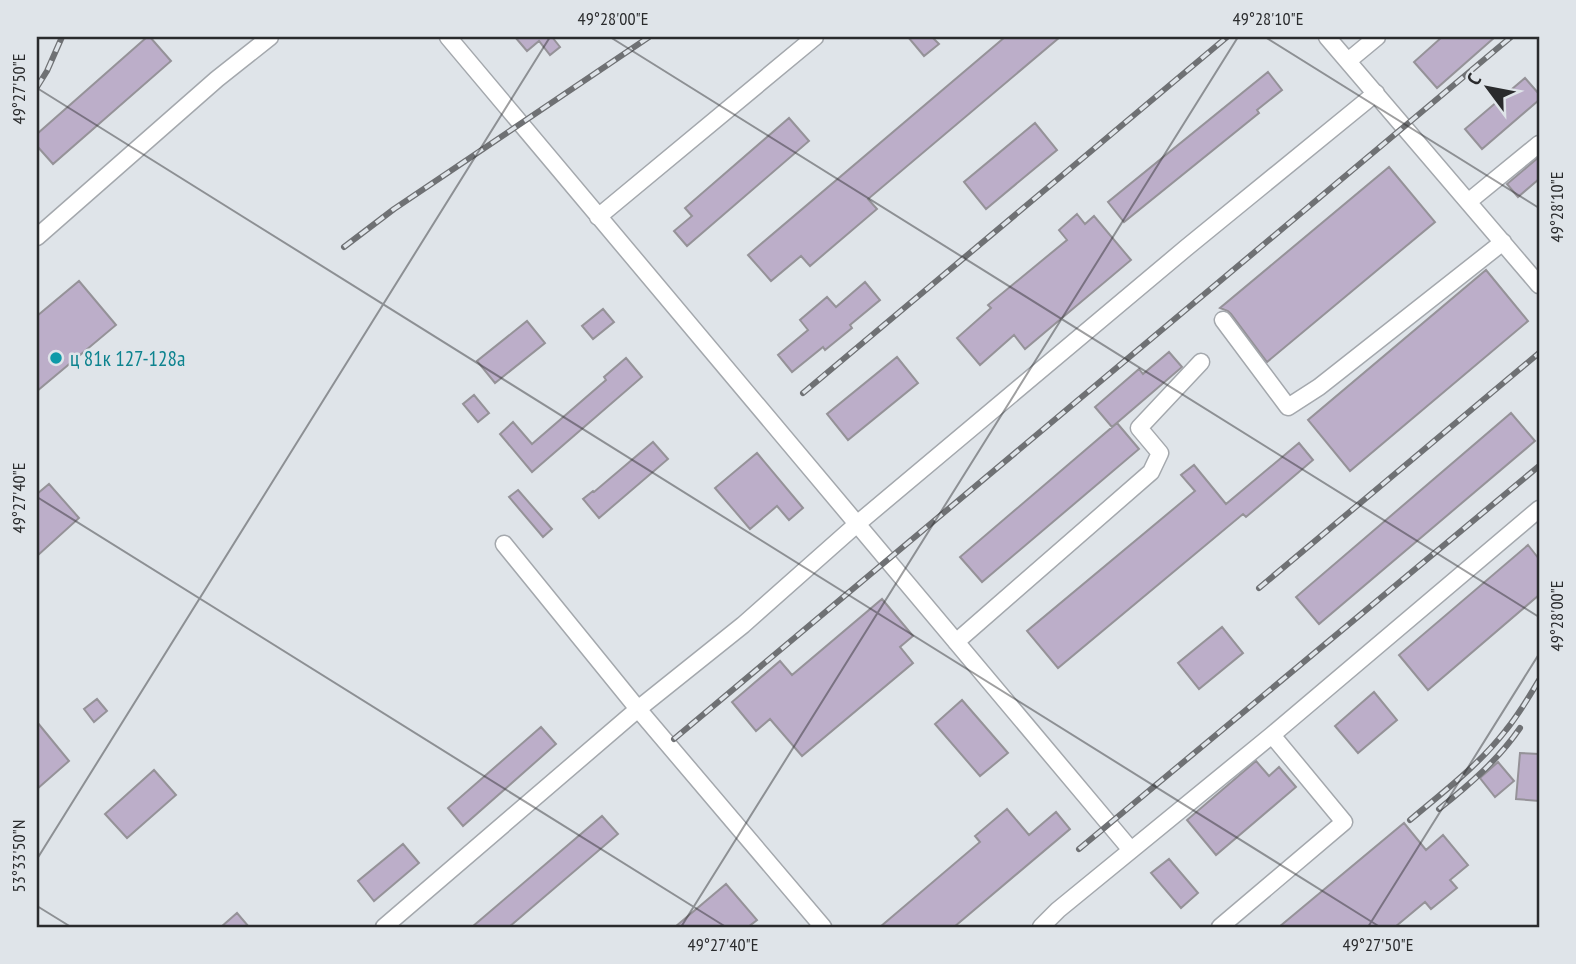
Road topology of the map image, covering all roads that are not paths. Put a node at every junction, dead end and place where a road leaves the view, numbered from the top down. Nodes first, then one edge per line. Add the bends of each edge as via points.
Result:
1 (270, 37) edge
2 (448, 37) edge
3 (815, 37) edge
4 (1327, 37) edge
5 (1377, 37) edge
6 (1348, 61) junction
7 (1376, 93) junction
8 (1539, 145) edge
9 (1468, 202) junction
10 (598, 217) junction
11 (39, 231) edge
12 (1503, 242) junction
13 (1539, 285) edge
14 (1223, 320) dead end
15 (1201, 362) dead end
16 (1539, 509) edge
17 (857, 524) junction
18 (504, 544) dead end
19 (956, 642) junction
20 (638, 709) junction
21 (1272, 735) junction
22 (1131, 850) junction
23 (384, 927) edge
24 (822, 927) edge
25 (1041, 927) edge
26 (1220, 927) edge

1 - 11 lane
2 - 10 lane
3 - 10 lane
4 - 6 lane
5 - 6 lane
6 - 7 lane
7 - 9 lane
7 - 17 lane
8 - 9 lane
9 - 12 lane
10 - 17 lane
12 - 13 lane
12 - 14 lane via 1288,407
15 - 19 lane via 1139,428 1160,453 1151,472
16 - 21 lane
17 - 19 lane
17 - 20 lane via 743,625
18 - 20 lane
19 - 22 lane
20 - 23 lane
20 - 24 lane
21 - 22 lane
21 - 26 lane via 1344,822
22 - 25 lane

